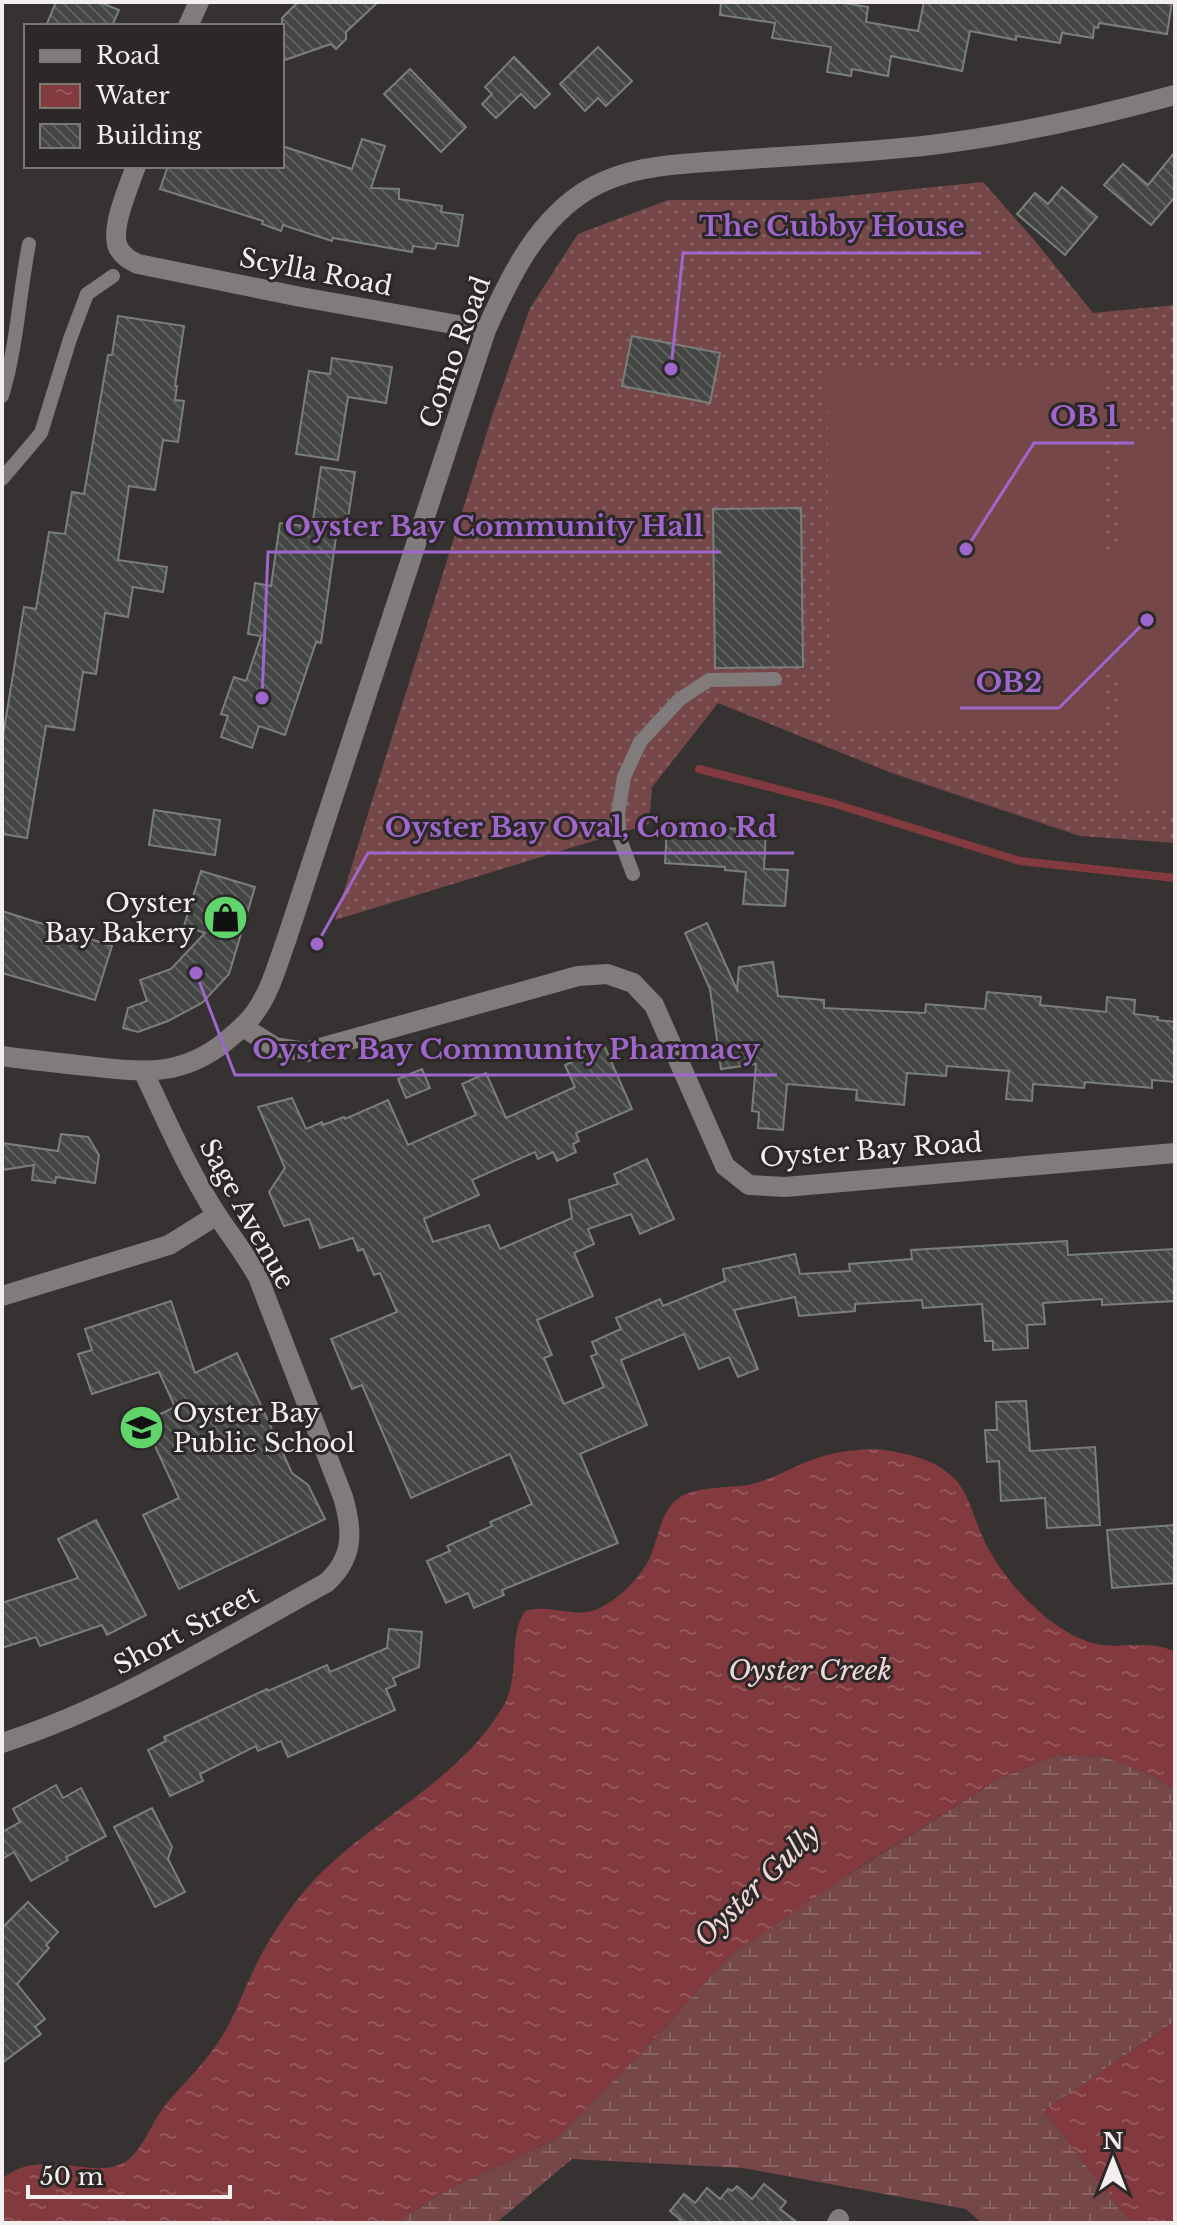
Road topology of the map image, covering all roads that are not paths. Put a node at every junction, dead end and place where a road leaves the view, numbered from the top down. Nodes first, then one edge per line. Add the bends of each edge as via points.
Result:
1 (199, 2) edge
2 (189, 24) edge
3 (1175, 95) edge
4 (135, 168) edge
5 (29, 244) dead end
6 (113, 276) dead end
7 (486, 330) junction
8 (2, 396) edge
9 (2, 479) edge
10 (775, 679) dead end
11 (633, 874) dead end
12 (243, 1027) junction
13 (2, 1056) edge
14 (143, 1071) junction
15 (1175, 1153) edge
16 (217, 1215) junction
17 (2, 1296) edge
18 (350, 1519) joint
19 (2, 1743) edge

1 - 2 street
3 - 7 street, Como Road via 1029,130 944,143 676,164 627,173 579,196 545,228 512,272
4 - 7 street, Scylla Road via 116,233 125,257 138,264
5 - 8 lane via 13,361
6 - 9 lane via 87,294 41,433
7 - 12 street, Como Road via 287,938 258,1009
10 - 11 lane via 709,680 680,699 640,742 624,777 618,813 620,839
12 - 14 street via 188,1065
12 - 15 street, Oyster Bay Road via 275,1047 306,1052 578,976 607,974 633,983 654,1005 725,1166 749,1185 785,1187
13 - 14 street
14 - 16 street, Sage Avenue
16 - 17 street via 169,1245
16 - 18 street, Sage Avenue via 258,1277
18 - 19 street, Short Street via 348,1555 326,1583 141,1685

